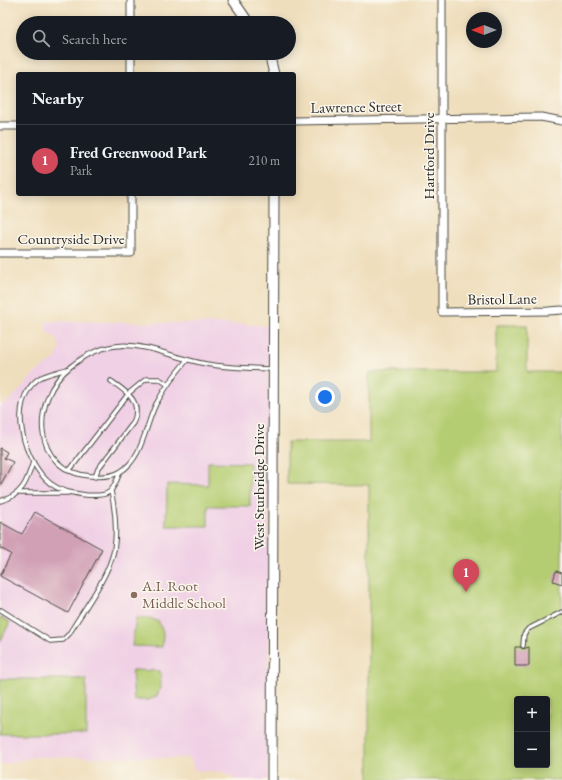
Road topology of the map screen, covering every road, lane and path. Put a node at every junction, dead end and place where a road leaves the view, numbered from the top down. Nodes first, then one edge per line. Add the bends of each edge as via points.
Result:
1 (132, 0) edge
2 (233, 0) edge
3 (442, 0) edge
4 (131, 16) edge
5 (244, 16) edge
6 (131, 60) edge
7 (271, 60) edge
8 (131, 72) edge
9 (274, 72) edge
10 (442, 119) junction
11 (296, 121) edge
12 (562, 121) edge
13 (0, 126) edge
14 (16, 126) edge
15 (131, 196) edge
16 (274, 196) edge
17 (0, 253) edge
18 (562, 310) edge
19 (442, 312) joint
20 (187, 360) junction
21 (67, 369) junction
22 (274, 369) junction
23 (111, 381) dead end
24 (167, 384) junction
25 (129, 394) junction
26 (33, 462) junction
27 (70, 471) junction
28 (120, 472) junction
29 (95, 477) junction
30 (111, 492) junction
31 (19, 493) junction
32 (68, 493) junction
33 (0, 501) edge
34 (1, 610) edge
35 (562, 612) edge
36 (523, 646) dead end
37 (272, 780) edge

1 - 4 street
2 - 5 street
3 - 10 street, Hartford Drive
6 - 8 street
7 - 9 street
10 - 11 street, Lawrence Street
10 - 12 street, Lawrence Street via 541,117
10 - 19 street, Hartford Drive
13 - 14 street
15 - 17 street, Countryside Drive via 131,253
16 - 22 street, West Sturbridge Drive
18 - 19 street, Bristol Lane
20 - 21 lane via 150,347 128,345 95,352
20 - 22 lane via 230,367
20 - 24 lane
21 - 26 lane via 39,378 30,387 23,406 21,427 26,449
21 - 27 lane via 52,388 42,419 45,442 53,457
22 - 37 street, West Sturbridge Drive
23 - 25 lane
24 - 25 lane via 159,379 146,379
24 - 28 lane via 146,426 134,460
25 - 27 lane
25 - 29 lane via 136,406 137,415 98,469
26 - 31 lane via 27,483
26 - 32 lane via 51,483
27 - 29 lane
28 - 29 lane
28 - 30 lane
30 - 32 lane via 98,496
30 - 34 lane via 114,550 104,575 69,634 63,640 50,641
31 - 32 lane
31 - 33 lane
35 - 36 lane via 528,629 524,634

